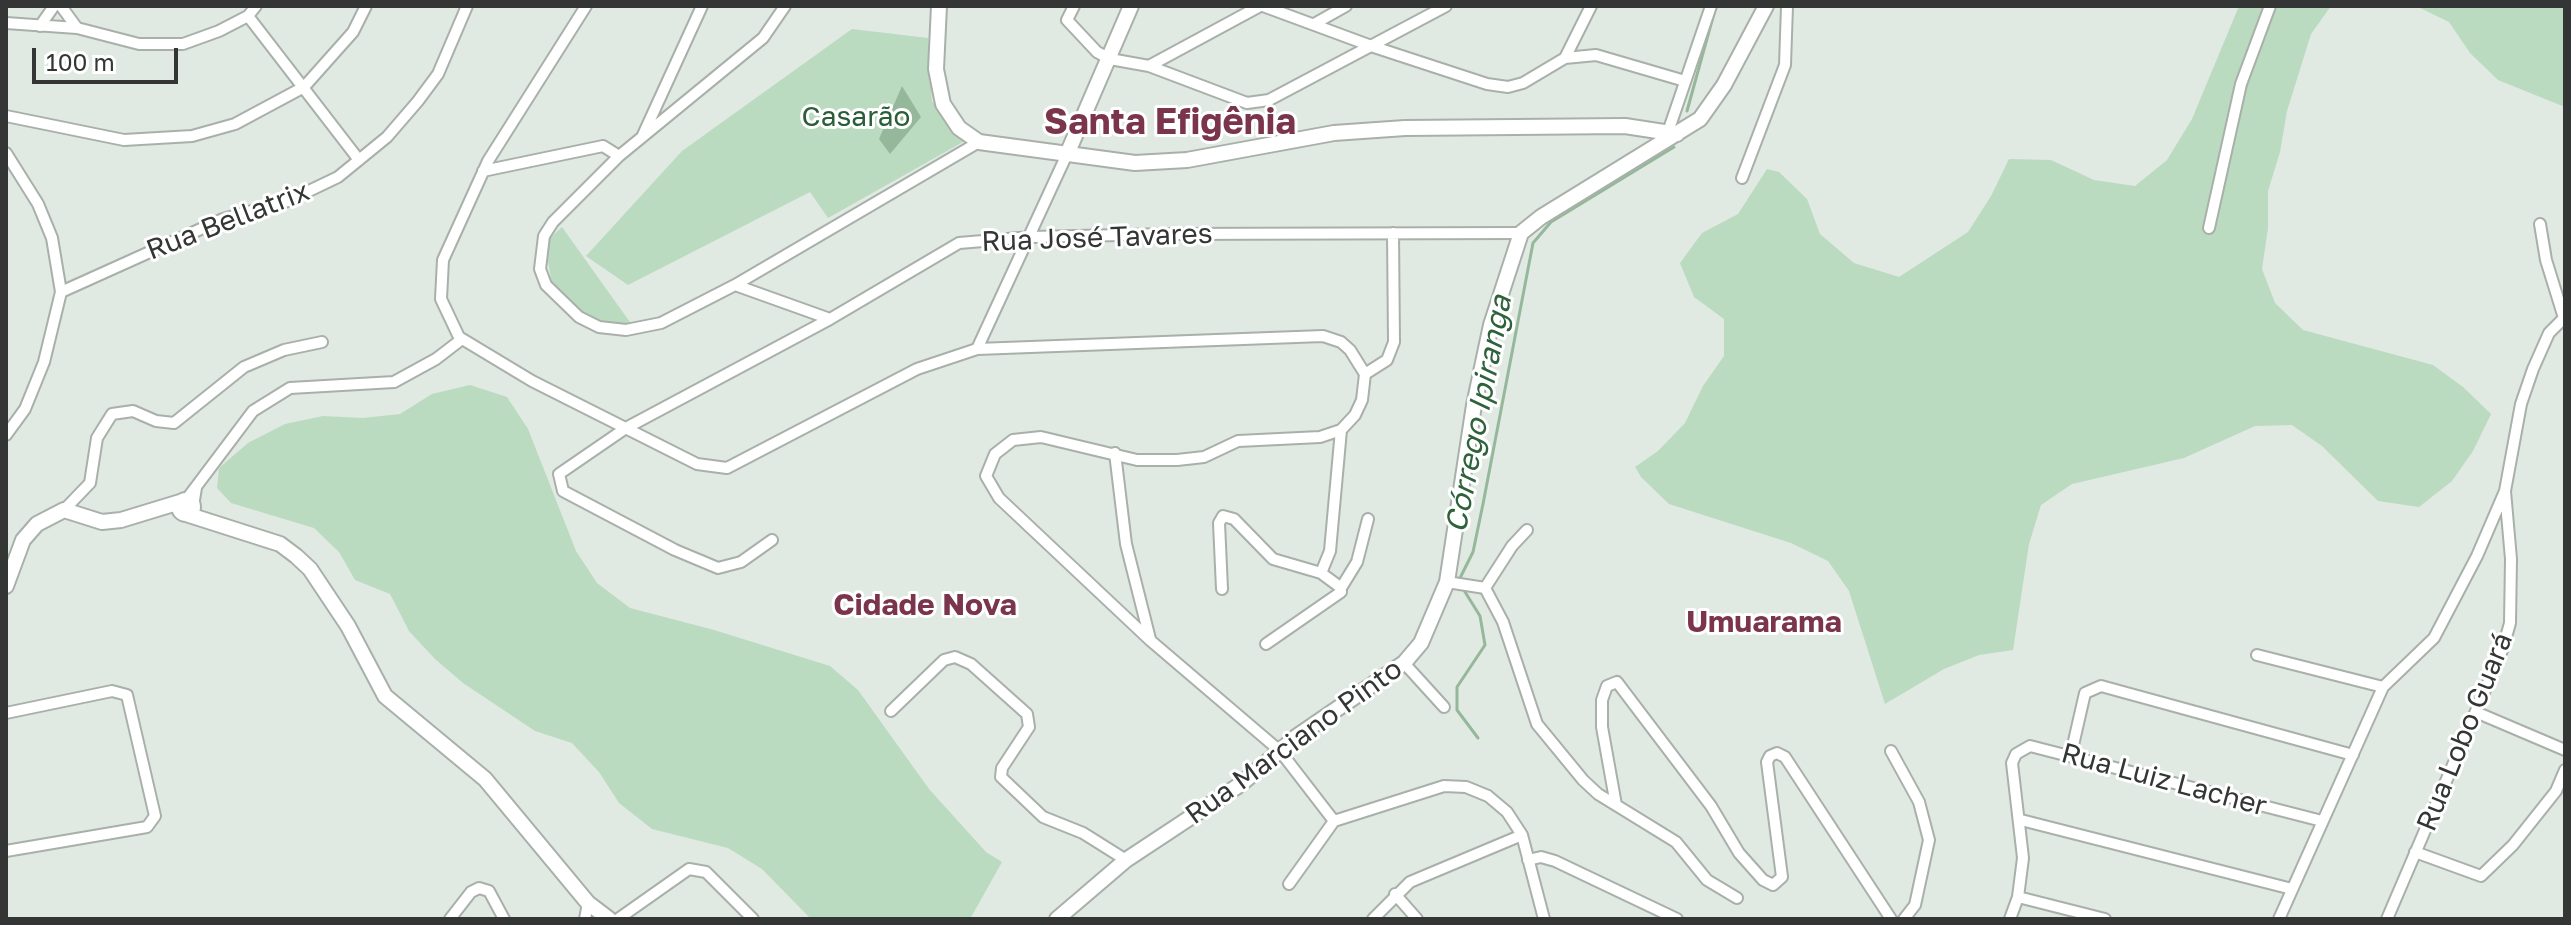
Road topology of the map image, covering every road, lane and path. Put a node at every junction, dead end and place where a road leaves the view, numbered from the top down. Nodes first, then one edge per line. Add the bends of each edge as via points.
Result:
1 (54, 6) edge
2 (61, 6) edge
3 (256, 6) edge
4 (366, 6) edge
5 (467, 6) edge
6 (586, 6) edge
7 (702, 6) edge
8 (785, 6) edge
9 (939, 6) edge
10 (1074, 6) edge
11 (1131, 6) edge
12 (1262, 6) edge
13 (1346, 6) edge
14 (1446, 6) edge
15 (1591, 6) edge
16 (1711, 6) edge
17 (1766, 6) edge
18 (1787, 6) edge
19 (2270, 6) edge
20 (248, 16) junction
21 (6, 23) edge
22 (1314, 24) junction
23 (40, 26) junction
24 (77, 28) junction
25 (1374, 47) junction
26 (1565, 58) junction
27 (1110, 59) junction
28 (1149, 66) junction
29 (1685, 81) junction
30 (304, 87) junction
31 (6, 116) edge
32 (1672, 133) junction
33 (641, 139) junction
34 (979, 142) junction
35 (1068, 152) junction
36 (6, 153) edge
37 (619, 156) junction
38 (359, 160) junction
39 (483, 171) junction
40 (1742, 178) dead end
41 (2540, 224) dead end
42 (2209, 228) dead end
43 (1393, 233) junction
44 (1521, 233) junction
45 (1031, 237) junction
46 (735, 285) junction
47 (61, 292) junction
48 (2564, 318) edge
49 (830, 319) junction
50 (462, 339) junction
51 (322, 342) dead end
52 (977, 349) junction
53 (1365, 374) junction
54 (626, 428) junction
55 (1341, 430) junction
56 (6, 435) edge
57 (1115, 453) junction
58 (2505, 491) junction
59 (187, 507) junction
60 (64, 510) junction
61 (1368, 519) dead end
62 (1527, 530) dead end
63 (772, 540) dead end
64 (1321, 573) junction
65 (1450, 582) junction
66 (6, 586) edge
67 (1341, 588) junction
68 (1485, 588) junction
69 (1222, 589) dead end
70 (1151, 641) junction
71 (1266, 644) dead end
72 (2257, 655) dead end
73 (1404, 663) junction
74 (2383, 687) junction
75 (1444, 707) dead end
76 (891, 711) dead end
77 (6, 713) edge
78 (2478, 713) junction
79 (2565, 750) edge
80 (1280, 751) junction
81 (1891, 751) dead end
82 (2071, 754) junction
83 (2353, 755) junction
84 (2565, 770) edge
85 (1616, 805) junction
86 (2021, 820) junction
87 (1334, 821) junction
88 (2322, 821) junction
89 (1522, 835) junction
90 (6, 851) edge
91 (2415, 852) junction
92 (1126, 860) junction
93 (1528, 860) junction
94 (1289, 884) dead end
95 (2292, 889) junction
96 (1395, 894) junction
97 (2018, 897) junction
98 (1737, 898) dead end
99 (588, 903) junction
100 (450, 919) edge
101 (504, 919) edge
102 (585, 919) edge
103 (609, 919) edge
104 (618, 919) edge
105 (753, 919) edge
106 (1057, 919) edge
107 (1373, 919) edge
108 (1417, 919) edge
109 (1544, 919) edge
110 (1677, 919) edge
111 (1891, 919) edge
112 (1904, 919) edge
113 (2010, 919) edge
114 (2105, 919) edge
115 (2279, 919) edge
116 (2387, 919) edge

1 - 23 street
2 - 24 street
3 - 20 street
4 - 30 street via 353,32
5 - 38 street, Rua Bellatrix via 438,74 387,137
6 - 39 street
7 - 33 street
8 - 33 street via 763,38
9 - 34 street via 936,69 943,104 959,128
10 - 27 street via 1067,20
11 - 27 street
12 - 22 street
12 - 28 street
13 - 22 street
14 - 25 street
15 - 26 street
16 - 29 street
17 - 32 street via 1713,103 1700,119
18 - 40 street via 1785,65
19 - 42 street via 2241,84
20 - 24 street via 183,44 139,44
20 - 30 street
21 - 23 street
22 - 25 street
23 - 24 street
25 - 26 street via 1508,87
25 - 28 street via 1256,103
26 - 29 street via 1596,55
27 - 28 street
27 - 35 street
29 - 32 street
30 - 31 street via 235,124 162,139 124,140
30 - 38 street
32 - 35 street via 1625,126 1405,128 1334,133 1187,160 1135,163
32 - 44 street
33 - 37 street
34 - 35 street
34 - 46 street
35 - 45 street
36 - 47 street via 52,238
37 - 39 street via 603,146
37 - 46 street via 544,236 540,269 558,300 599,327 626,330 661,323
38 - 47 street, Rua Bellatrix via 338,177 288,201 223,219
39 - 50 street via 443,260 440,281 441,299
41 - 48 street
43 - 44 street, Rua José Tavares
43 - 45 street, Rua José Tavares
43 - 53 street via 1394,342 1387,360
44 - 65 street, Rua Marciano Pinto via 1491,325 1474,405
45 - 49 street, Rua José Tavares via 959,243
45 - 52 street
46 - 49 street
47 - 56 street via 44,362 25,409
48 - 58 street via 2549,333 2521,404
49 - 54 street, Rua José Tavares
50 - 54 street
50 - 59 street via 394,382 290,388 253,411
51 - 60 street via 244,367 174,423 133,411 112,414 97,438 90,483
52 - 53 street via 1323,336 1350,350
52 - 54 street via 917,369 727,468 697,464
53 - 55 street via 1362,400
54 - 63 street, Rua José Tavares via 559,474 563,491 718,568 741,562
55 - 57 street via 1320,437 1238,441 1188,460 1137,460
55 - 64 street via 1330,551
57 - 70 street via 1126,544
57 - 70 street via 1041,437 1013,440 995,454 986,476 999,498
58 - 74 street via 2445,621
58 - 78 street, Rua Lobo Guará via 2510,623
59 - 60 street via 102,522
59 - 99 street via 209,522 280,544 310,569 385,696 485,779
60 - 66 street via 37,524 23,540
61 - 67 street via 1357,562
62 - 68 street
64 - 67 street
64 - 69 street via 1273,559 1234,519 1223,516
65 - 68 street
65 - 73 street, Rua Marciano Pinto via 1431,626
67 - 71 street via 1335,599
68 - 85 street via 1503,622 1537,724 1583,780
70 - 80 street
72 - 74 street
73 - 75 street
73 - 80 street, Rua Marciano Pinto
74 - 83 street
76 - 92 street via 944,660 955,657 971,664 1027,714 1029,727 1001,777 1043,817 1083,833
77 - 90 street via 112,691 127,695 155,816 147,827
78 - 79 street
78 - 91 street, Rua Lobo Guará
80 - 87 street
80 - 92 street, Rua Marciano Pinto via 1241,784
81 - 112 street via 1919,802 1929,840 1915,905
82 - 83 street via 2085,693 2101,686
82 - 86 street, Rua Luiz Lacher via 2030,746 2016,754 2012,763
82 - 88 street, Rua Luiz Lacher
83 - 88 street
84 - 91 street via 2556,791 2481,876
85 - 98 street via 1676,842 1707,880
85 - 111 street via 1602,700 1607,686 1617,682 1763,880 1773,885 1782,877 1767,762 1777,753 1794,769
86 - 95 street
86 - 97 street
87 - 89 street via 1454,786 1498,802
87 - 94 street
88 - 95 street
89 - 93 street
89 - 96 street via 1429,872
91 - 116 street, Rua Lobo Guará
92 - 106 street, Rua Marciano Pinto
93 - 109 street
93 - 110 street via 1555,861
95 - 115 street
96 - 107 street
96 - 108 street
97 - 113 street
97 - 114 street
99 - 102 street
99 - 103 street
100 - 101 street via 479,888 489,891
104 - 105 street via 689,869 706,872

